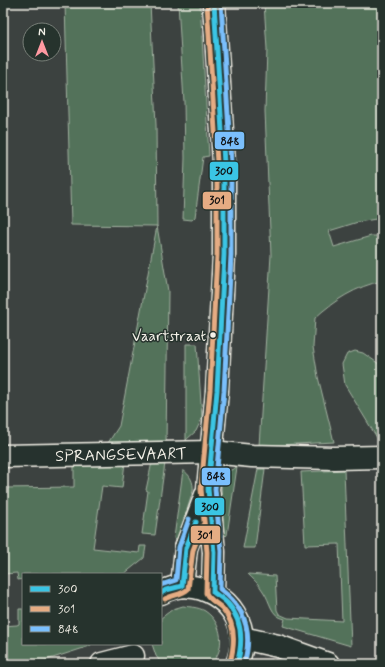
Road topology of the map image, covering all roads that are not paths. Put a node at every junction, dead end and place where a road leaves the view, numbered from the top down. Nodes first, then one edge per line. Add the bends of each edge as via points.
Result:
1 (214, 3) edge
2 (212, 452) junction
3 (3, 456) edge
4 (382, 457) edge
5 (208, 489) junction
6 (182, 586) junction
7 (162, 592) edge
8 (213, 592) junction
9 (242, 638) junction
10 (134, 655) edge
11 (102, 664) edge
12 (237, 664) edge
13 (328, 664) edge

1 - 2 street via 224,162 224,255
2 - 3 street, SPRANGSEVAART
2 - 4 street, SPRANGSEVAART via 252,456
2 - 5 street
5 - 6 street via 186,548
5 - 8 street via 214,552
6 - 7 street
6 - 8 street via 198,587
8 - 9 street via 228,604 238,620
9 - 12 street
9 - 13 street via 278,646
10 - 11 street

